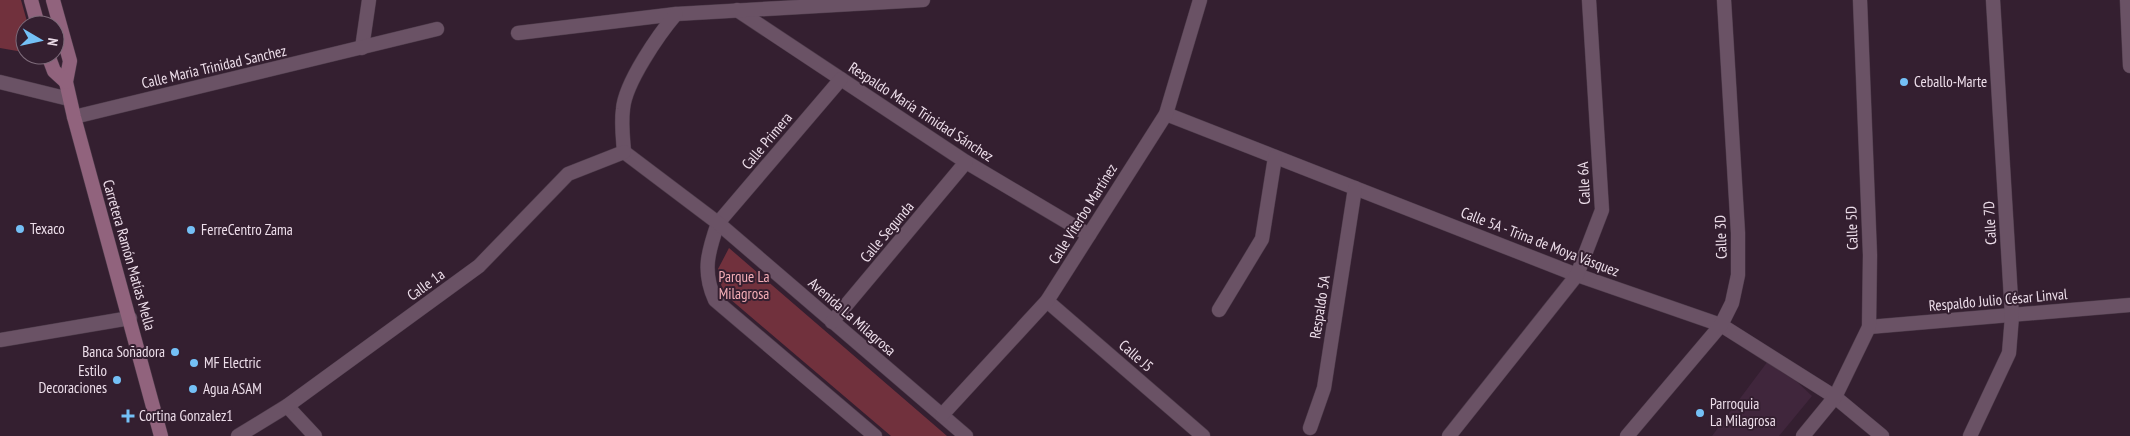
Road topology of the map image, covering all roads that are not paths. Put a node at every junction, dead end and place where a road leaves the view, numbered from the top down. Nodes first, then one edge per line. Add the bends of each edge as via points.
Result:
1 (31, 0) edge
2 (53, 0) edge
3 (369, 0) edge
4 (923, 0) edge
5 (1200, 0) edge
6 (1589, 0) edge
7 (1724, 0) edge
8 (1860, 0) edge
9 (1993, 0) edge
10 (2127, 0) edge
11 (737, 10) junction
12 (676, 14) junction
13 (35, 15) edge
14 (437, 29) dead end
15 (518, 33) dead end
16 (362, 48) junction
17 (52, 65) edge
18 (2130, 66) edge
19 (841, 79) junction
20 (0, 82) edge
21 (66, 82) junction
22 (69, 99) junction
23 (1166, 114) junction
24 (74, 117) junction
25 (624, 152) junction
26 (1275, 157) junction
27 (966, 162) junction
28 (1355, 188) junction
29 (718, 223) junction
30 (1089, 235) junction
31 (1577, 275) junction
32 (1047, 301) junction
33 (2130, 305) edge
34 (1219, 310) dead end
35 (2012, 316) junction
36 (130, 318) junction
37 (832, 322) junction
38 (1721, 325) junction
39 (1869, 327) junction
40 (0, 340) edge
41 (1835, 397) junction
42 (287, 406) junction
43 (942, 415) junction
44 (1310, 428) dead end
45 (161, 436) edge
46 (238, 436) edge
47 (315, 436) edge
48 (874, 436) edge
49 (966, 436) edge
50 (1203, 436) edge
51 (1449, 436) edge
52 (1627, 436) edge
53 (1803, 436) edge
54 (1882, 436) edge
55 (1970, 436) edge

1 - 13 main road
2 - 21 main road, Carretera Ramón Matías Mella via 70,61
3 - 16 street
4 - 11 street
5 - 23 street, Calle Viterbo Martínez
6 - 31 street, Calle 6A via 1602,210
7 - 38 street, Calle 3D via 1738,275 1732,302
8 - 39 street, Calle 5D via 1870,255
9 - 35 street, Calle 7D
10 - 18 street
11 - 12 street
11 - 19 street, Respaldo María Trinidad Sánchez
12 - 15 street
12 - 25 street via 658,35 628,90 623,108
14 - 16 street, Calle Maria Trinidad Sanchez
16 - 24 street, Calle Maria Trinidad Sanchez
17 - 21 main road, Carretera Ramón Matías Mella
19 - 27 street, Respaldo María Trinidad Sánchez
19 - 29 street, Calle Primera
20 - 22 street
21 - 22 main road, Carretera Ramón Matías Mella
22 - 24 main road, Carretera Ramón Matías Mella
23 - 26 street, Calle 5A - Trina de Moya Vásquez
23 - 30 street, Calle Viterbo Martínez
24 - 36 main road, Carretera Ramón Matías Mella
25 - 29 street, Avenida La Milagrosa
25 - 42 street, Calle 1a via 568,174 479,266
26 - 28 street, Calle 5A - Trina de Moya Vásquez
26 - 34 street via 1262,239
27 - 30 street, Respaldo María Trinidad Sánchez
27 - 37 street, Calle Segunda
28 - 31 street, Calle 5A - Trina de Moya Vásquez
28 - 44 street, Respaldo 5A via 1324,388
29 - 37 street, Avenida La Milagrosa
29 - 48 street via 708,251 707,270 708,284 715,300
30 - 32 street, Calle Viterbo Martínez
31 - 38 street, Calle 5A - Trina de Moya Vásquez
31 - 51 street, Calle 6A
32 - 43 street, Calle Viterbo Martínez
32 - 50 street, Calle J5
33 - 35 street, Respaldo Julio César Linval
35 - 39 street, Respaldo Julio César Linval
35 - 55 street, Calle 7D via 2009,353
36 - 40 street
36 - 45 main road, Carretera Ramón Matías Mella
37 - 43 street, Avenida La Milagrosa
38 - 41 street, Calle 5A - Trina de Moya Vásquez
38 - 52 street, Calle 3D
39 - 41 street, Calle 5D
41 - 53 street, Calle 5D
41 - 54 street, Calle 5A - Trina de Moya Vásquez
42 - 46 street, Calle 1a
42 - 47 street
43 - 49 street, Avenida La Milagrosa

